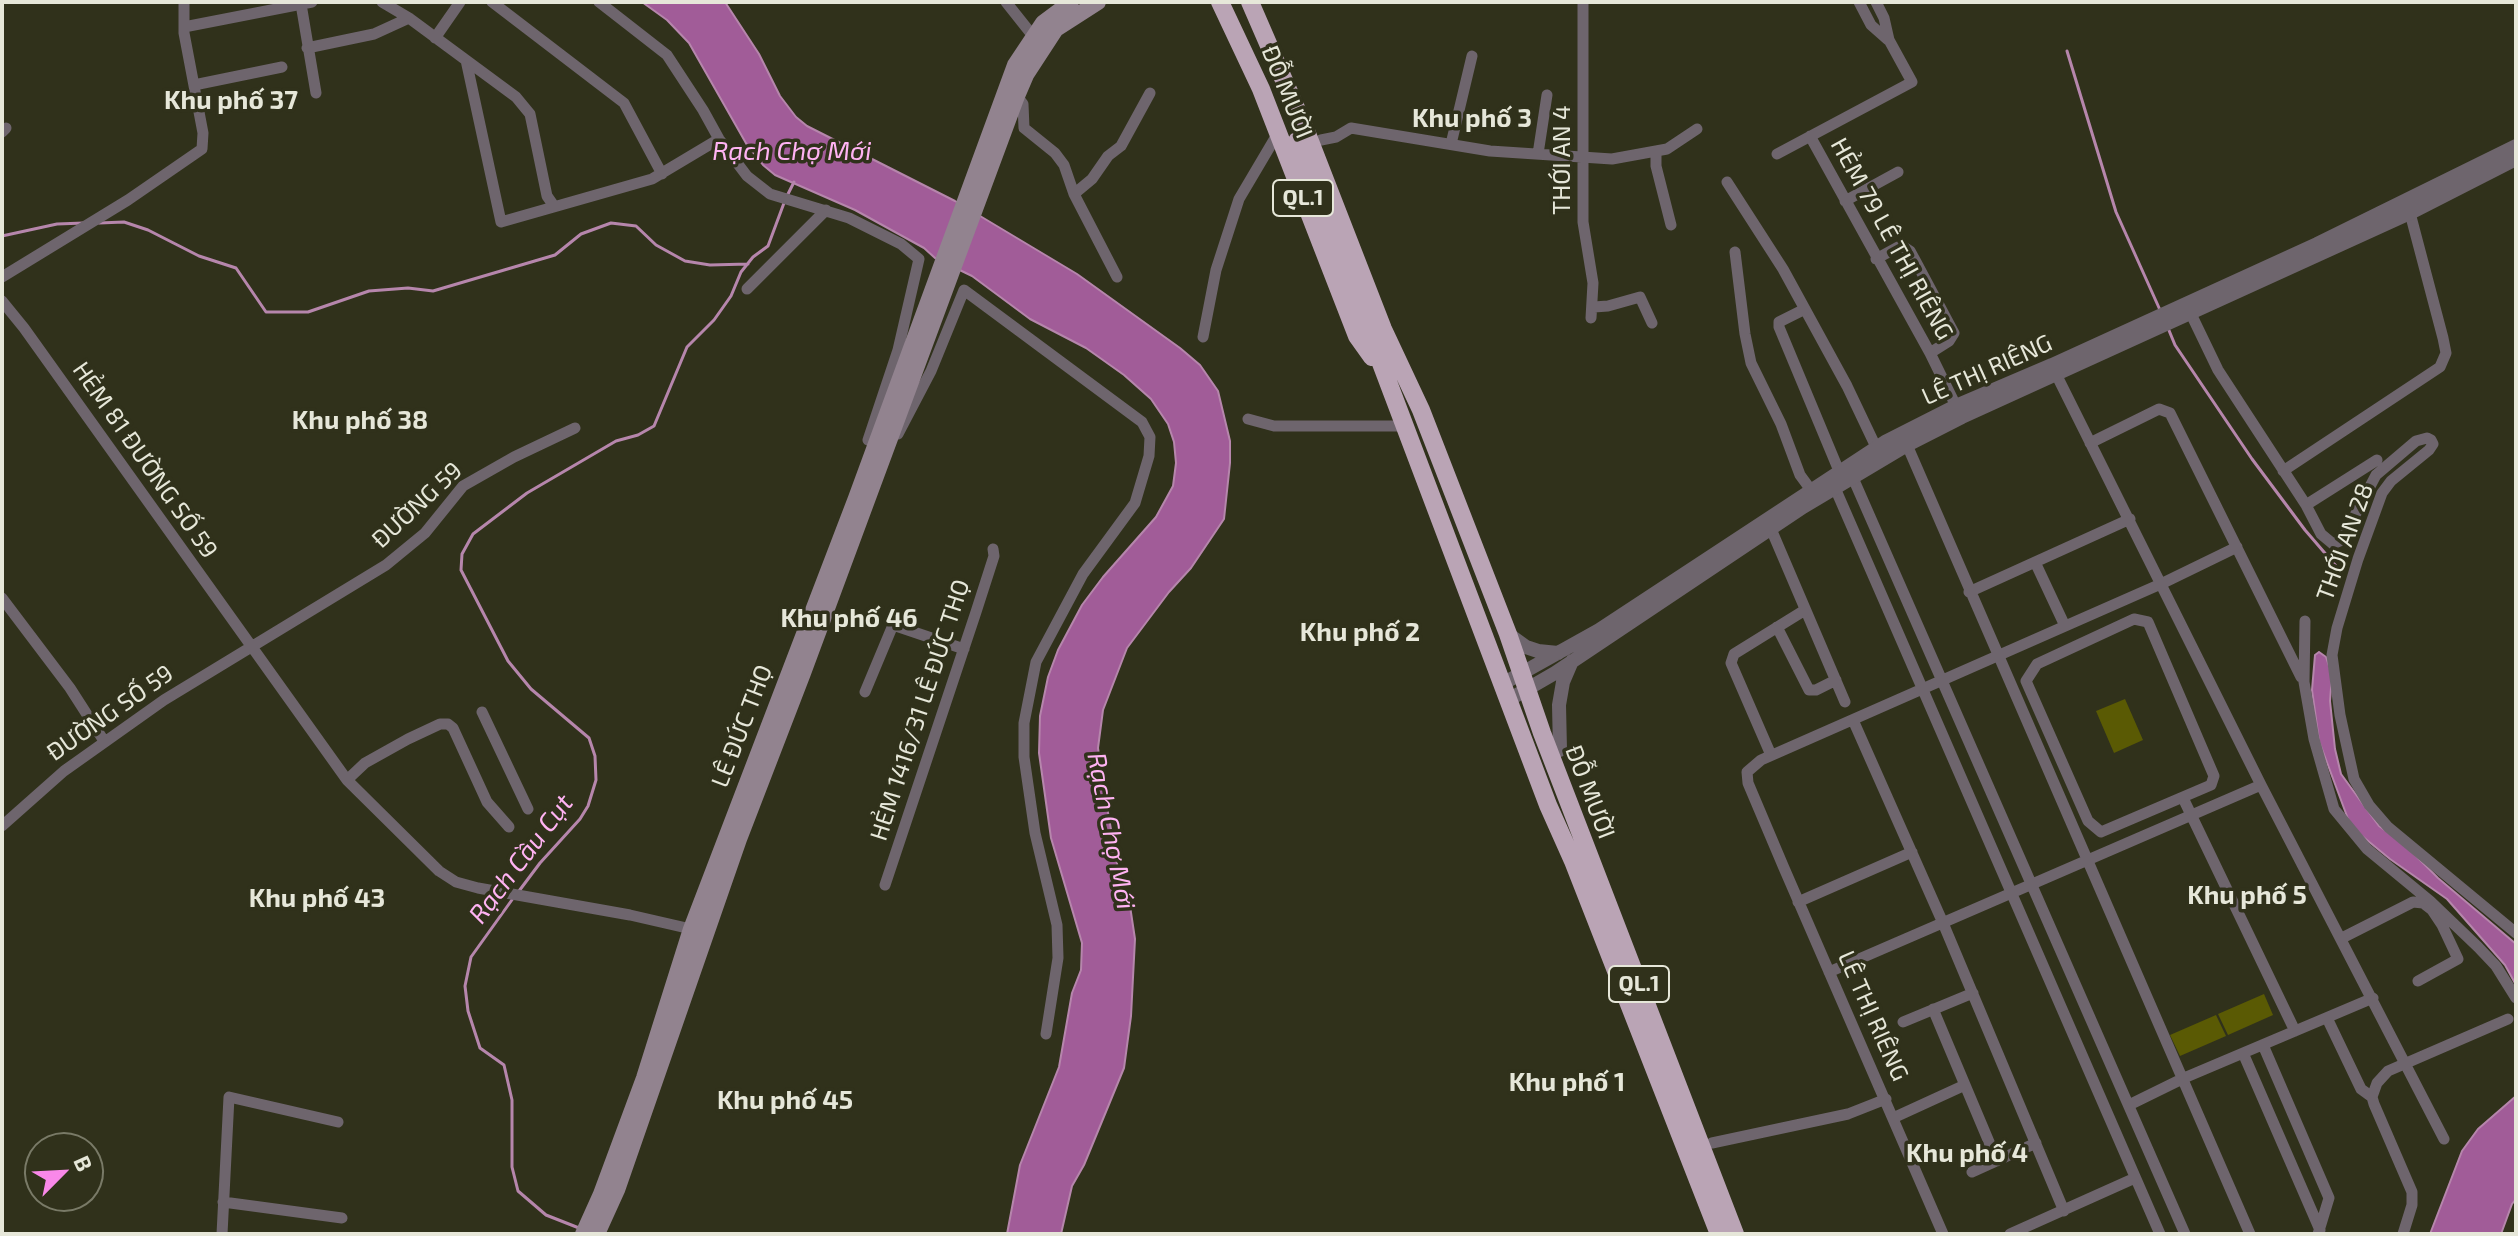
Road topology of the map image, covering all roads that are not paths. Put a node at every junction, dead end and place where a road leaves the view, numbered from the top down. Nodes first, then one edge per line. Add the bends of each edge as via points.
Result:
1 (184, 2) edge
2 (382, 2) edge
3 (460, 2) edge
4 (492, 2) edge
5 (599, 2) edge
6 (1006, 2) edge
7 (1071, 2) edge
8 (1098, 2) edge
9 (1206, 2) edge
10 (1250, 2) edge
11 (1262, 2) edge
12 (1583, 2) edge
13 (1859, 2) edge
14 (1876, 2) edge
15 (306, 3) edge
16 (1229, 7) edge
17 (409, 18) junction
18 (184, 27) junction
19 (435, 38) junction
20 (1889, 40) junction
21 (1038, 41) junction
22 (307, 48) junction
23 (1472, 56) dead end
24 (466, 60) junction
25 (282, 67) dead end
26 (194, 85) junction
27 (316, 93) dead end
28 (1150, 93) dead end
29 (1547, 95) dead end
30 (1017, 96) junction
31 (1697, 129) dead end
32 (1278, 133) junction
33 (1810, 136) junction
34 (719, 139) junction
35 (1321, 140) junction
36 (1451, 144) junction
37 (2516, 146) edge
38 (1656, 153) junction
39 (1538, 154) junction
40 (1777, 154) dead end
41 (1582, 157) junction
42 (2516, 159) edge
43 (1898, 172) dead end
44 (662, 174) junction
45 (978, 182) junction
46 (1727, 182) dead end
47 (1074, 194) junction
48 (1845, 201) junction
49 (554, 206) junction
50 (826, 210) junction
51 (2410, 213) junction
52 (1671, 225) dead end
53 (1735, 252) dead end
54 (1876, 259) junction
55 (2, 277) edge
56 (1117, 277) dead end
57 (942, 283) junction
58 (747, 289) dead end
59 (2, 301) edge
60 (1805, 309) junction
61 (2183, 314) junction
62 (1652, 323) dead end
63 (1377, 331) junction
64 (1203, 337) dead end
65 (1930, 353) junction
66 (1403, 367) junction
67 (2054, 371) junction
68 (1385, 376) junction
69 (1956, 406) junction
70 (1248, 419) dead end
71 (1404, 426) junction
72 (575, 428) dead end
73 (868, 440) dead end
74 (2090, 443) junction
75 (888, 444) junction
76 (1907, 445) junction
77 (1876, 447) junction
78 (2377, 460) dead end
79 (2283, 471) junction
80 (1846, 474) junction
81 (1835, 488) junction
82 (1811, 490) junction
83 (2306, 505) junction
84 (2130, 519) junction
85 (1771, 529) junction
86 (2237, 547) junction
87 (993, 549) dead end
88 (2035, 562) junction
89 (2163, 583) junction
90 (1969, 592) junction
91 (2, 598) edge
92 (1805, 610) junction
93 (2305, 621) dead end
94 (2065, 626) junction
95 (1777, 627) junction
96 (1508, 634) junction
97 (250, 647) junction
98 (964, 649) junction
99 (1559, 653) junction
100 (1998, 656) junction
101 (1572, 661) junction
102 (1836, 680) junction
103 (1943, 681) junction
104 (1525, 682) junction
105 (2304, 682) junction
106 (1504, 685) junction
107 (1922, 690) junction
108 (865, 692) dead end
109 (787, 695) junction
110 (1845, 702) dead end
111 (482, 712) dead end
112 (1853, 720) junction
113 (1542, 733) junction
114 (104, 741) junction
115 (1560, 750) junction
116 (1771, 755) junction
117 (347, 780) junction
118 (2261, 785) junction
119 (2183, 798) junction
120 (1548, 805) junction
121 (528, 809) dead end
122 (2190, 815) junction
123 (2, 826) edge
124 (509, 827) dead end
125 (1912, 852) junction
126 (2087, 859) junction
127 (2032, 884) junction
128 (885, 885) dead end
129 (2011, 894) junction
130 (1798, 902) junction
131 (1943, 923) junction
132 (699, 929) junction
133 (2516, 933) edge
134 (2342, 938) junction
135 (1829, 972) junction
136 (2418, 981) dead end
137 (1973, 993) junction
138 (2373, 998) junction
139 (2516, 998) edge
140 (1933, 1009) junction
141 (2327, 1018) junction
142 (2508, 1019) dead end
143 (1903, 1022) dead end
144 (2295, 1031) junction
145 (1046, 1034) dead end
146 (2263, 1045) junction
147 (2243, 1053) junction
148 (2405, 1062) junction
149 (2184, 1078) junction
150 (1965, 1085) junction
151 (2372, 1097) junction
152 (1886, 1099) junction
153 (2129, 1105) junction
154 (1893, 1118) junction
155 (338, 1122) dead end
156 (2444, 1139) dead end
157 (1712, 1143) junction
158 (2036, 1143) junction
159 (1997, 1161) junction
160 (1972, 1172) dead end
161 (2135, 1178) junction
162 (607, 1196) junction
163 (223, 1202) junction
164 (2064, 1211) junction
165 (342, 1218) dead end
166 (2024, 1231) edge
167 (2319, 1232) edge
168 (222, 1234) edge
169 (583, 1234) edge
170 (597, 1234) edge
171 (1706, 1234) edge
172 (1719, 1234) edge
173 (1735, 1234) edge
174 (1747, 1234) edge
175 (1943, 1234) edge
176 (2010, 1234) edge
177 (2160, 1234) edge
178 (2185, 1234) edge
179 (2250, 1234) edge
180 (2403, 1234) edge

1 - 18 street
2 - 17 street
3 - 19 street
4 - 44 street via 624,103
5 - 34 street via 667,55
6 - 21 street
7 - 21 main road via 1043,23
8 - 21 main road
9 - 16 main road
10 - 63 highway, QL.1 via 1301,118
11 - 35 highway, ĐỖ MƯỜI / QL.1
12 - 41 street, THỚI AN 4
13 - 20 street via 1871,25
14 - 20 street
15 - 18 street
15 - 22 street
16 - 32 highway, ĐỖ MƯỜI / QL.1
16 - 63 highway, QL.1 via 1276,85
17 - 19 street
17 - 22 street via 374,34
18 - 26 street
19 - 24 street
20 - 33 street via 1912,82
21 - 30 main road
21 - 45 main road via 1015,65
22 - 27 street
23 - 36 street
24 - 49 street via 530,114 547,196
24 - 49 street via 501,222
25 - 26 street
26 - 55 street via 202,149
28 - 47 street via 1121,146
29 - 39 street
30 - 45 main road
30 - 47 street via 1023,104 1024,128 1055,153
31 - 38 street
32 - 64 street via 1239,199 1216,270
32 - 68 highway, ĐỖ MƯỜI / QL.1 via 1357,336
33 - 40 street
33 - 48 street, HẺM 79 LÊ THỊ RIÊNG
34 - 44 street
34 - 50 street via 747,176 770,194
35 - 36 street via 1351,128
35 - 66 highway, ĐỖ MƯỜI / QL.1 via 1393,324
36 - 39 street
37 - 61 street, LÊ THỊ RIÊNG
38 - 41 street
38 - 52 street
39 - 41 street
41 - 62 street, THỚI AN 4 via 1592,312 1640,297
42 - 51 street, LÊ THỊ RIÊNG
43 - 48 street
44 - 49 street
45 - 57 main road
46 - 60 street
47 - 56 street
48 - 54 street, HẺM 79 LÊ THỊ RIÊNG
50 - 58 street
50 - 73 street via 901,244 919,259 898,350
51 - 61 street, LÊ THỊ RIÊNG
51 - 79 street via 2446,353 2440,367
53 - 82 street via 1751,363
54 - 65 street, HẺM 79 LÊ THỊ RIÊNG
54 - 65 street via 1898,247 1910,251 1954,333
57 - 75 main road, LÊ ĐỨC THỌ
57 - 109 main road, LÊ ĐỨC THỌ
59 - 97 street, HẺM 81 ĐƯỜNG SỐ 59
60 - 77 street
60 - 80 street via 1779,322 1779,327
61 - 67 street, LÊ THỊ RIÊNG
61 - 79 street, THỚI AN 28
63 - 66 highway, ĐỖ MƯỜI / QL.1
63 - 68 highway, ĐỖ MƯỜI / QL.1
65 - 69 street, HẺM 79 LÊ THỊ RIÊNG
66 - 96 highway, ĐỖ MƯỜI / QL.1
67 - 69 street, LÊ THỊ RIÊNG
67 - 74 street
67 - 76 street, LÊ THỊ RIÊNG
68 - 71 highway, ĐỖ MƯỜI / QL.1
69 - 77 street, LÊ THỊ RIÊNG
70 - 71 street via 1274,426
71 - 106 highway, ĐỖ MƯỜI / QL.1
72 - 97 street, ĐƯỜNG 59 via 463,486 425,533 386,565
74 - 84 street
74 - 86 street via 2159,409 2170,413
75 - 109 main road, LÊ ĐỨC THỌ
75 - 145 street, LÊ ĐỨC THỌ via 896,439 931,371 964,290 1142,422 1150,437 1135,503 1083,574 1036,662 1024,723 1035,833 1057,925 1058,958
76 - 80 street, LÊ THỊ RIÊNG
76 - 90 street
77 - 80 street, LÊ THỊ RIÊNG
78 - 83 street
79 - 83 street, THỚI AN 28
80 - 81 street, LÊ THỊ RIÊNG
80 - 82 street, LÊ THỊ RIÊNG
80 - 103 street
81 - 85 street, LÊ THỊ RIÊNG
81 - 107 street
82 - 99 street, LÊ THỊ RIÊNG
83 - 133 street, THỚI AN 28 via 2321,534 2338,543 2376,475 2416,441 2431,440 2429,450 2382,493 2358,559 2332,655 2340,715 2354,779 2369,805 2388,827
84 - 88 street
84 - 89 street
85 - 92 street
85 - 101 street, LÊ THỊ RIÊNG
86 - 89 street
86 - 105 street
87 - 98 street, HẺM 1416/31 LÊ ĐỨC THỌ
88 - 90 street
88 - 94 street
89 - 94 street
89 - 118 street
90 - 100 street
91 - 114 street
92 - 95 street
92 - 102 street
93 - 105 street, THỚI AN 28
94 - 100 street
95 - 102 street via 1809,690
95 - 116 street via 1734,654 1731,663
96 - 99 street via 1526,647
96 - 104 highway, ĐỖ MƯỜI / QL.1
97 - 114 street, ĐƯỜNG SỐ 59
97 - 117 street, HẺM 81 ĐƯỜNG SỐ 59
98 - 108 street via 893,625
98 - 128 street, HẺM 1416/31 LÊ ĐỨC THỌ
99 - 104 street, LÊ THỊ RIÊNG
100 - 103 street
100 - 126 street
101 - 104 street, LÊ THỊ RIÊNG
101 - 115 street via 1559,705
102 - 110 street
103 - 107 street
103 - 127 street
104 - 106 street, LÊ THỊ RIÊNG
104 - 113 highway, ĐỖ MƯỜI / QL.1
105 - 139 street, THỚI AN 28 via 2334,809 2367,849 2496,966
106 - 120 highway, ĐỖ MƯỜI / QL.1
107 - 112 street
107 - 129 street
109 - 132 main road, LÊ ĐỨC THỌ
111 - 121 street
112 - 116 street
112 - 125 street
113 - 115 highway, QL.1
113 - 173 highway, ĐỖ MƯỜI / QL.1
114 - 123 street, ĐƯỜNG SỐ 59
115 - 157 highway, ĐỖ MƯỜI / QL.1
116 - 130 street, LÊ THỊ RIÊNG via 1747,772 1748,783
117 - 124 street via 365,763 408,739 448,724 487,802
117 - 132 street, HẺM 81 ĐƯỜNG SỐ 59 via 456,882
118 - 122 street
118 - 134 street
119 - 119 street via 2101,832 2088,821 2026,681 2037,664 2134,619 2148,622 2214,776 2211,785
119 - 122 street
120 - 171 highway, ĐỖ MƯỜI / QL.1 via 1569,885
120 - 172 highway, ĐỖ MƯỜI / QL.1
122 - 126 street
122 - 144 street
125 - 130 street
125 - 131 street
126 - 127 street
126 - 149 street
127 - 129 street
127 - 153 street
129 - 131 street
129 - 161 street
130 - 135 street, LÊ THỊ RIÊNG
131 - 135 street
131 - 137 street
132 - 162 main road, LÊ ĐỨC THỌ
134 - 136 street via 2413,902 2423,903 2442,925 2458,959
134 - 138 street
135 - 152 street, LÊ THỊ RIÊNG
137 - 140 street
137 - 158 street
138 - 141 street
138 - 148 street
140 - 143 street
140 - 150 street
141 - 144 street
141 - 151 street via 2361,1089
142 - 148 street
144 - 146 street
146 - 147 street
146 - 167 street via 2329,1198
147 - 149 street
147 - 167 street
148 - 151 street via 2381,1075
148 - 156 street
149 - 153 street
149 - 179 street
150 - 154 street
150 - 159 street
151 - 180 street via 2412,1192
152 - 154 street, LÊ THỊ RIÊNG
152 - 157 street via 1826,1120
153 - 178 street
154 - 175 street, LÊ THỊ RIÊNG
155 - 163 street via 229,1097
157 - 174 highway, ĐỖ MƯỜI / QL.1
158 - 159 street
158 - 164 street
159 - 160 street
161 - 164 street
161 - 177 street
162 - 169 main road
162 - 170 main road
163 - 165 street
163 - 168 street
164 - 166 street
166 - 176 street

